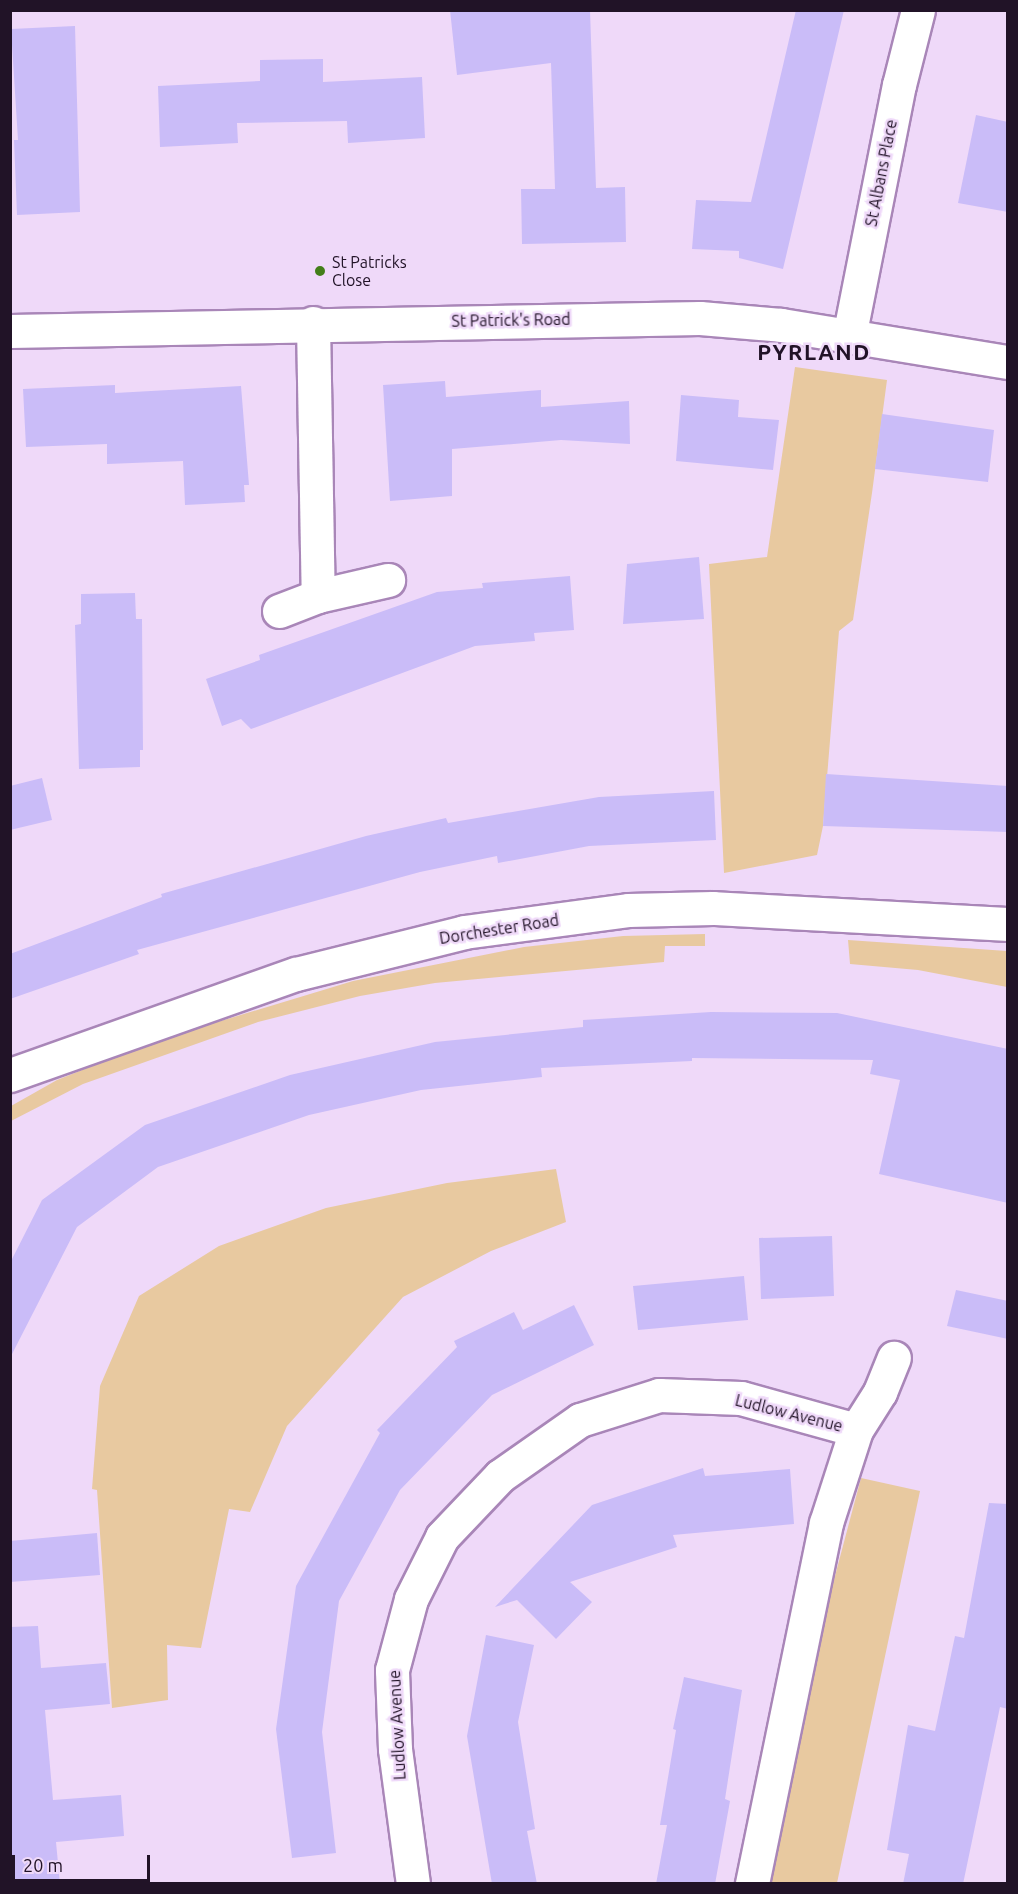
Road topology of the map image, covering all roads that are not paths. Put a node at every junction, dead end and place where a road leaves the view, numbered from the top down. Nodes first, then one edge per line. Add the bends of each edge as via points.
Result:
1 (918, 10) edge
2 (313, 323) junction
3 (10, 331) edge
4 (849, 337) junction
5 (1008, 362) edge
6 (388, 580) dead end
7 (318, 596) junction
8 (279, 611) dead end
9 (1008, 924) edge
10 (10, 1075) edge
11 (894, 1358) dead end
12 (856, 1430) junction
13 (413, 1884) edge
14 (753, 1884) edge

1 - 4 street, St Albans Place via 899,85
2 - 3 street, St Patrick's Road
2 - 4 street, St Patrick's Road via 700,318
2 - 7 street
4 - 5 street, St Patrick's Road
6 - 7 street
7 - 8 street
9 - 10 street, Dorchester Road via 713,908 628,910 464,932 296,974
11 - 12 street, Ludlow Avenue
12 - 13 street, Ludlow Avenue via 741,1398 659,1395 580,1420 500,1476 442,1537 411,1599 392,1670 395,1749
12 - 14 street, Ludlow Avenue via 826,1523

